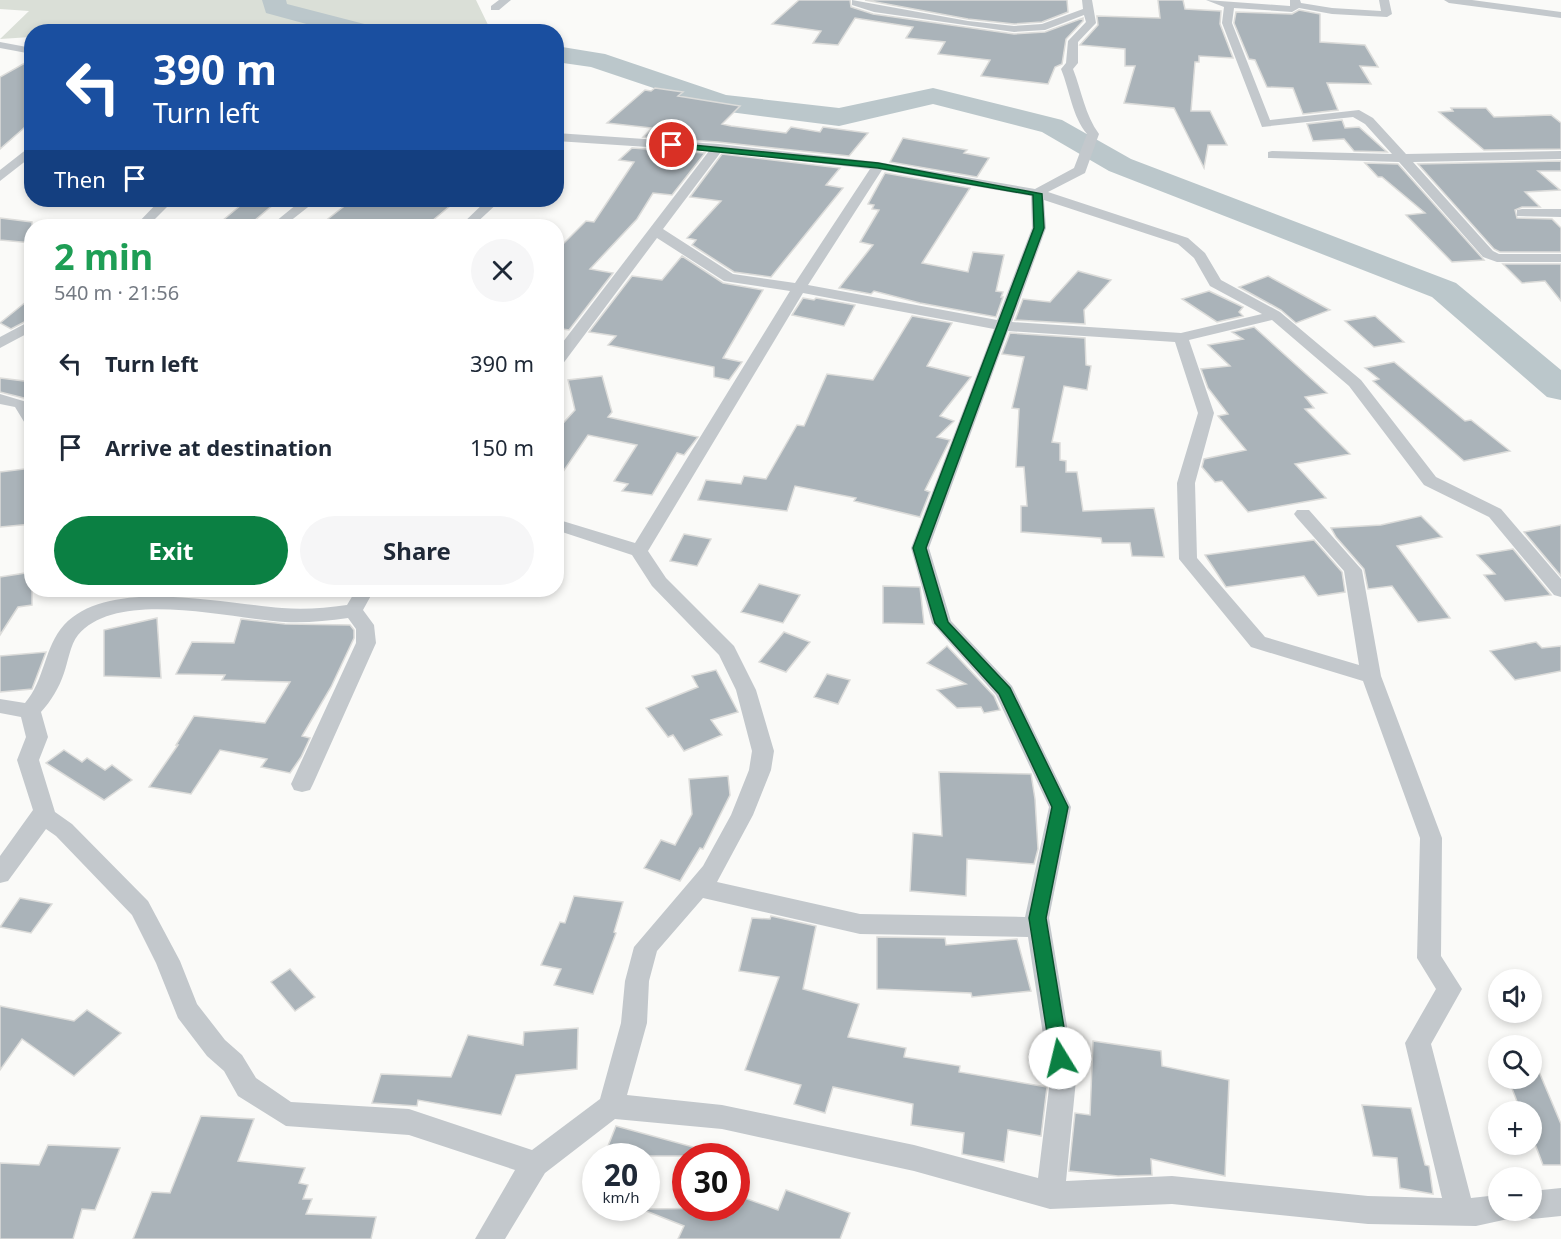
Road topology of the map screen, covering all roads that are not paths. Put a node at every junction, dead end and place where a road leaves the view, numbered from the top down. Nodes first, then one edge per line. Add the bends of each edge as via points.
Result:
1 (506, 0) edge
2 (857, 0) edge
3 (1211, 0) edge
4 (1384, 0) edge
5 (1449, 0) edge
6 (1296, 2) edge
7 (1230, 5) junction
8 (1089, 6) edge
9 (495, 8) dead end
10 (1561, 15) edge
11 (0, 45) edge
12 (13, 48) junction
13 (24, 50) edge
14 (0, 56) edge
15 (564, 138) edge
16 (718, 148) junction
17 (24, 155) edge
18 (1272, 155) dead end
19 (1561, 155) edge
20 (1402, 158) junction
21 (878, 166) junction
22 (0, 177) edge
23 (1037, 194) junction
24 (160, 207) edge
25 (301, 207) edge
26 (486, 207) edge
27 (1522, 213) dead end
28 (1561, 213) edge
29 (148, 219) edge
30 (285, 219) edge
31 (474, 219) edge
32 (655, 230) junction
33 (1561, 258) edge
34 (799, 288) junction
35 (1275, 315) junction
36 (1003, 326) junction
37 (24, 329) edge
38 (1181, 338) junction
39 (0, 343) edge
40 (564, 351) edge
41 (0, 399) edge
42 (24, 405) edge
43 (1303, 514) dead end
44 (564, 527) edge
45 (639, 551) junction
46 (1561, 591) edge
47 (361, 597) edge
48 (353, 611) junction
49 (1371, 676) junction
50 (0, 706) edge
51 (30, 711) junction
52 (302, 784) dead end
53 (43, 816) junction
54 (0, 874) edge
55 (699, 888) junction
56 (1039, 927) junction
57 (611, 1106) junction
58 (535, 1164) junction
59 (1050, 1195) junction
60 (1561, 1202) edge
61 (1542, 1204) edge
62 (1488, 1210) edge
63 (1460, 1212) junction
64 (489, 1239) edge

1 - 9 street
2 - 8 street via 867,8 932,19 1031,29 1050,25
3 - 7 street
4 - 6 street via 1387,14
5 - 10 street
6 - 7 street via 1292,9
7 - 20 street via 1227,22 1266,124 1355,113 1369,121
8 - 23 street via 1091,23 1073,41 1072,63 1067,69 1082,121 1093,134 1080,170
11 - 12 street
12 - 13 street
12 - 14 street
15 - 16 street
16 - 21 street
16 - 32 street
17 - 22 street
18 - 20 street
19 - 20 street
20 - 33 street via 1488,254 1497,258
21 - 23 street
21 - 34 street
23 - 35 street via 1183,241 1200,256 1215,284
23 - 36 street via 1039,228
24 - 29 street
25 - 30 street
26 - 31 street
27 - 28 street
32 - 34 street via 729,278
32 - 40 street
34 - 36 street
34 - 45 street
35 - 38 street
35 - 46 street via 1355,383 1430,481 1495,513
36 - 38 street
36 - 56 street via 920,548 942,623 1005,691 1060,807 1037,918
37 - 39 street
38 - 49 street via 1206,413 1186,483 1188,559 1258,642
41 - 42 street
43 - 49 street via 1353,570
44 - 45 street
45 - 55 street via 659,582 727,651 746,690 763,751 760,770 742,814
47 - 48 street
48 - 51 street via 284,615 152,603 89,616 71,630 47,689
48 - 52 street via 368,632 366,643
49 - 63 street via 1431,838 1429,958 1449,989 1418,1043
50 - 51 street
51 - 53 street via 37,736 28,760
53 - 54 street
53 - 58 street via 64,830 140,908 168,961 187,1010 216,1048 233,1063 247,1087 286,1114 409,1122
55 - 56 street via 860,924
55 - 57 street via 646,947 637,981 634,1023
56 - 59 street via 1063,1080
57 - 58 street
57 - 59 street via 722,1117 914,1158
58 - 64 street
59 - 63 street via 1172,1190 1368,1210
60 - 61 street
62 - 63 street

